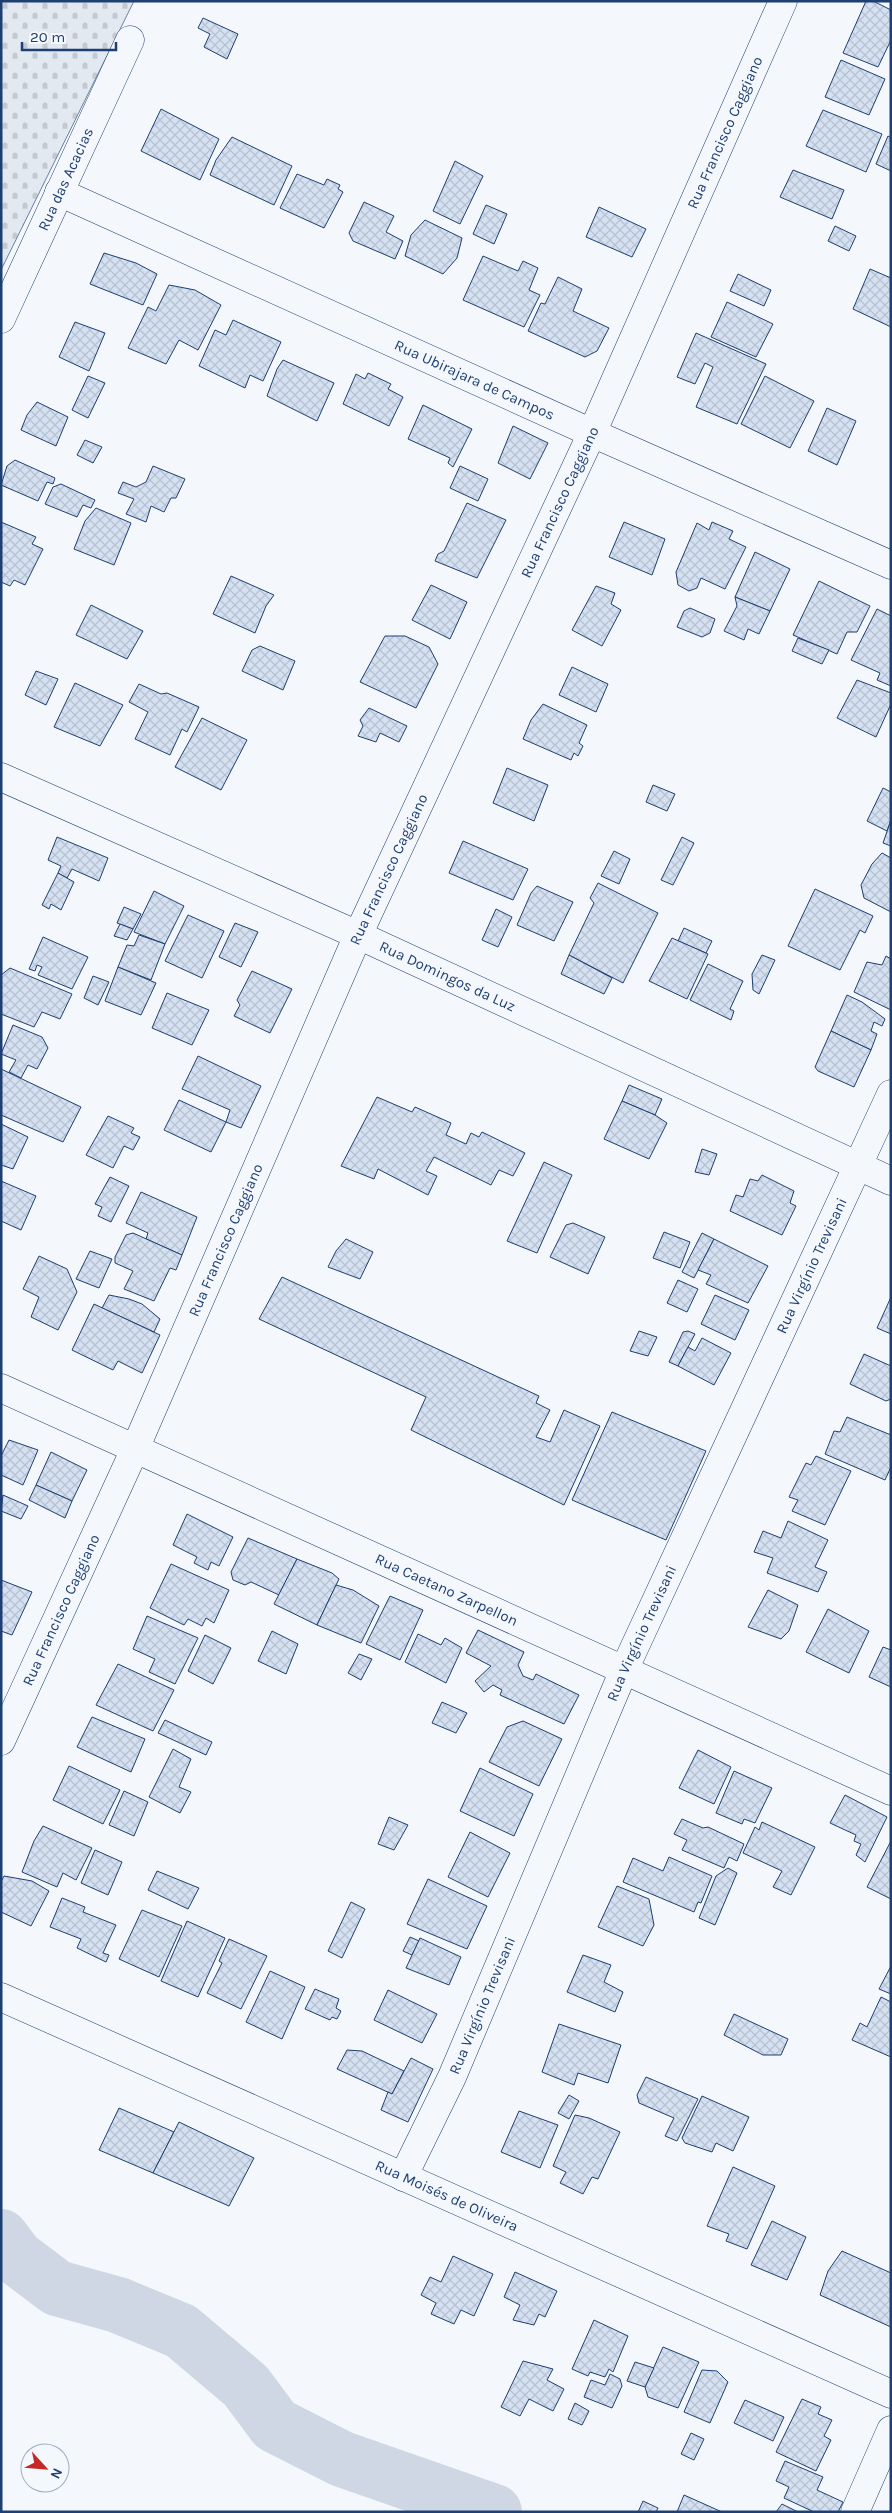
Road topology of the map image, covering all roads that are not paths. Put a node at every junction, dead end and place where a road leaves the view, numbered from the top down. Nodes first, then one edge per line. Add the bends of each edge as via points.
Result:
1 (783, 1) edge
2 (130, 40) dead end
3 (59, 192) junction
4 (1, 319) edge
5 (592, 433) junction
6 (891, 565) edge
7 (1, 777) edge
8 (358, 935) junction
9 (891, 1094) edge
10 (857, 1166) junction
11 (891, 1181) edge
12 (1, 1388) edge
13 (135, 1449) junction
14 (624, 1670) junction
15 (1, 1741) edge
16 (891, 1791) edge
17 (1, 1997) edge
18 (404, 2177) junction
19 (891, 2394) edge
20 (891, 2430) edge
21 (855, 2512) edge

1 - 5 street, Rua Francisco Caggiano
2 - 3 street, Rua das Acacias
3 - 4 street, Rua das Acacias
3 - 5 street, Rua Ubirajara de Campos
5 - 6 street, Rua Ubirajara de Campos
5 - 8 street, Rua Francisco Caggiano
7 - 8 street, Rua Domingos da Luz
8 - 10 street, Rua Domingos da Luz
8 - 13 street, Rua Francisco Caggiano
9 - 10 street, Rua Virgínio Trevisani
10 - 11 street, Rua Domingos da Luz
10 - 14 street, Rua Virgínio Trevisani
12 - 13 street, Rua Caetano Zarpellon
13 - 14 street, Rua Caetano Zarpellon
13 - 15 street, Rua Francisco Caggiano
14 - 16 street, Rua Caetano Zarpellon
14 - 18 street, Rua Virgínio Trevisani via 452,2077
17 - 18 street, Rua Moisés de Oliveira
18 - 19 street, Rua Moisés de Oliveira
20 - 21 street

